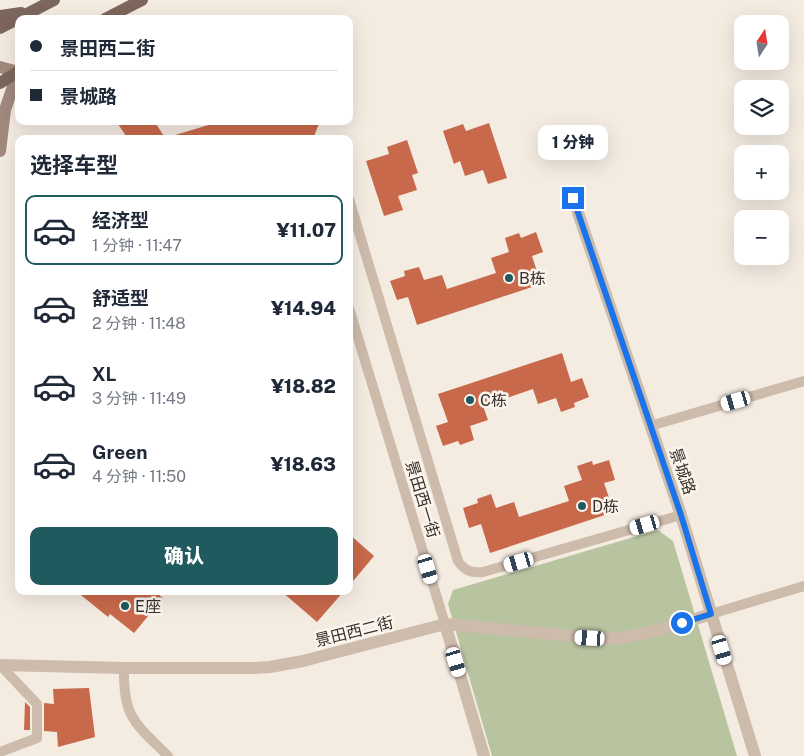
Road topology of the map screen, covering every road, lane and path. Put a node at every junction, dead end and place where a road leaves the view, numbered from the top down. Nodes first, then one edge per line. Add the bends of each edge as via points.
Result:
1 (54, 0) edge
2 (142, 0) edge
3 (37, 8) junction
4 (24, 15) edge
5 (113, 15) edge
6 (0, 16) edge
7 (15, 20) edge
8 (0, 28) edge
9 (0, 67) edge
10 (15, 70) edge
11 (15, 73) edge
12 (15, 78) edge
13 (0, 83) edge
14 (0, 151) edge
15 (573, 198) dead end
16 (353, 212) edge
17 (353, 321) edge
18 (804, 381) edge
19 (650, 426) junction
20 (681, 515) junction
21 (804, 586) edge
22 (711, 614) junction
23 (445, 624) junction
24 (0, 665) edge
25 (124, 668) junction
26 (0, 752) edge
27 (168, 756) edge
28 (484, 756) edge
29 (755, 756) edge

1 - 3 main road
2 - 5 main road
3 - 4 main road
3 - 6 main road
7 - 8 main road
9 - 10 street
11 - 13 main road
12 - 14 street via 5,110
15 - 19 street, 景城路
16 - 20 lane via 458,560 464,569 473,573 483,572
17 - 23 lane, 景田西一街
18 - 19 lane
19 - 20 street, 景城路
20 - 22 street, 景城路
21 - 22 lane
22 - 23 street, 景田西二街 via 653,632 604,639
22 - 29 street, 景城路
23 - 25 street, 景田西二街 via 270,667
23 - 28 street, 景田西一街
24 - 25 street, 景田西二街
24 - 26 lane via 37,704 37,738
25 - 27 lane via 124,697 130,716

